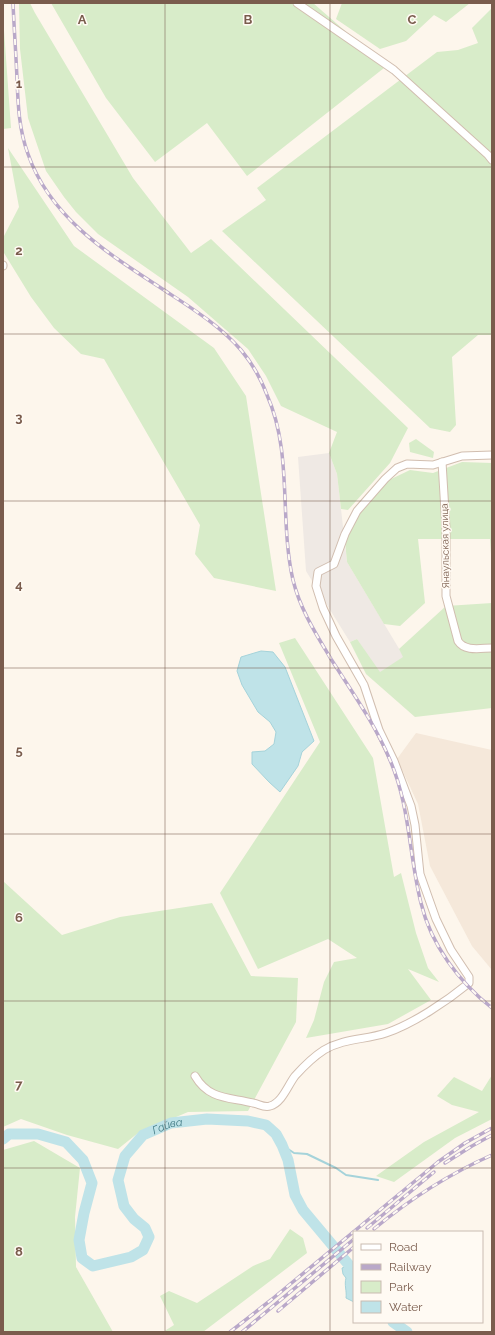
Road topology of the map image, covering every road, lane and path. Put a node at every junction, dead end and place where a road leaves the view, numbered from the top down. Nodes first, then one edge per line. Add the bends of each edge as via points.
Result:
1 (297, 3) edge
2 (492, 160) edge
3 (492, 455) edge
4 (442, 462) junction
5 (492, 648) edge
6 (195, 1076) dead end

1 - 2 street via 394,70
3 - 4 street via 462,456
4 - 5 street, Янаульская улица via 446,528 446,596 458,641 468,648
4 - 6 street via 407,464 397,468 384,479 357,512 345,534 334,564 318,572 316,586 336,636 364,685 379,730 412,806 423,886 451,950 469,977 469,983 434,1008 394,1030 346,1041 325,1049 294,1077 278,1102 272,1106 264,1107 217,1096 200,1084

